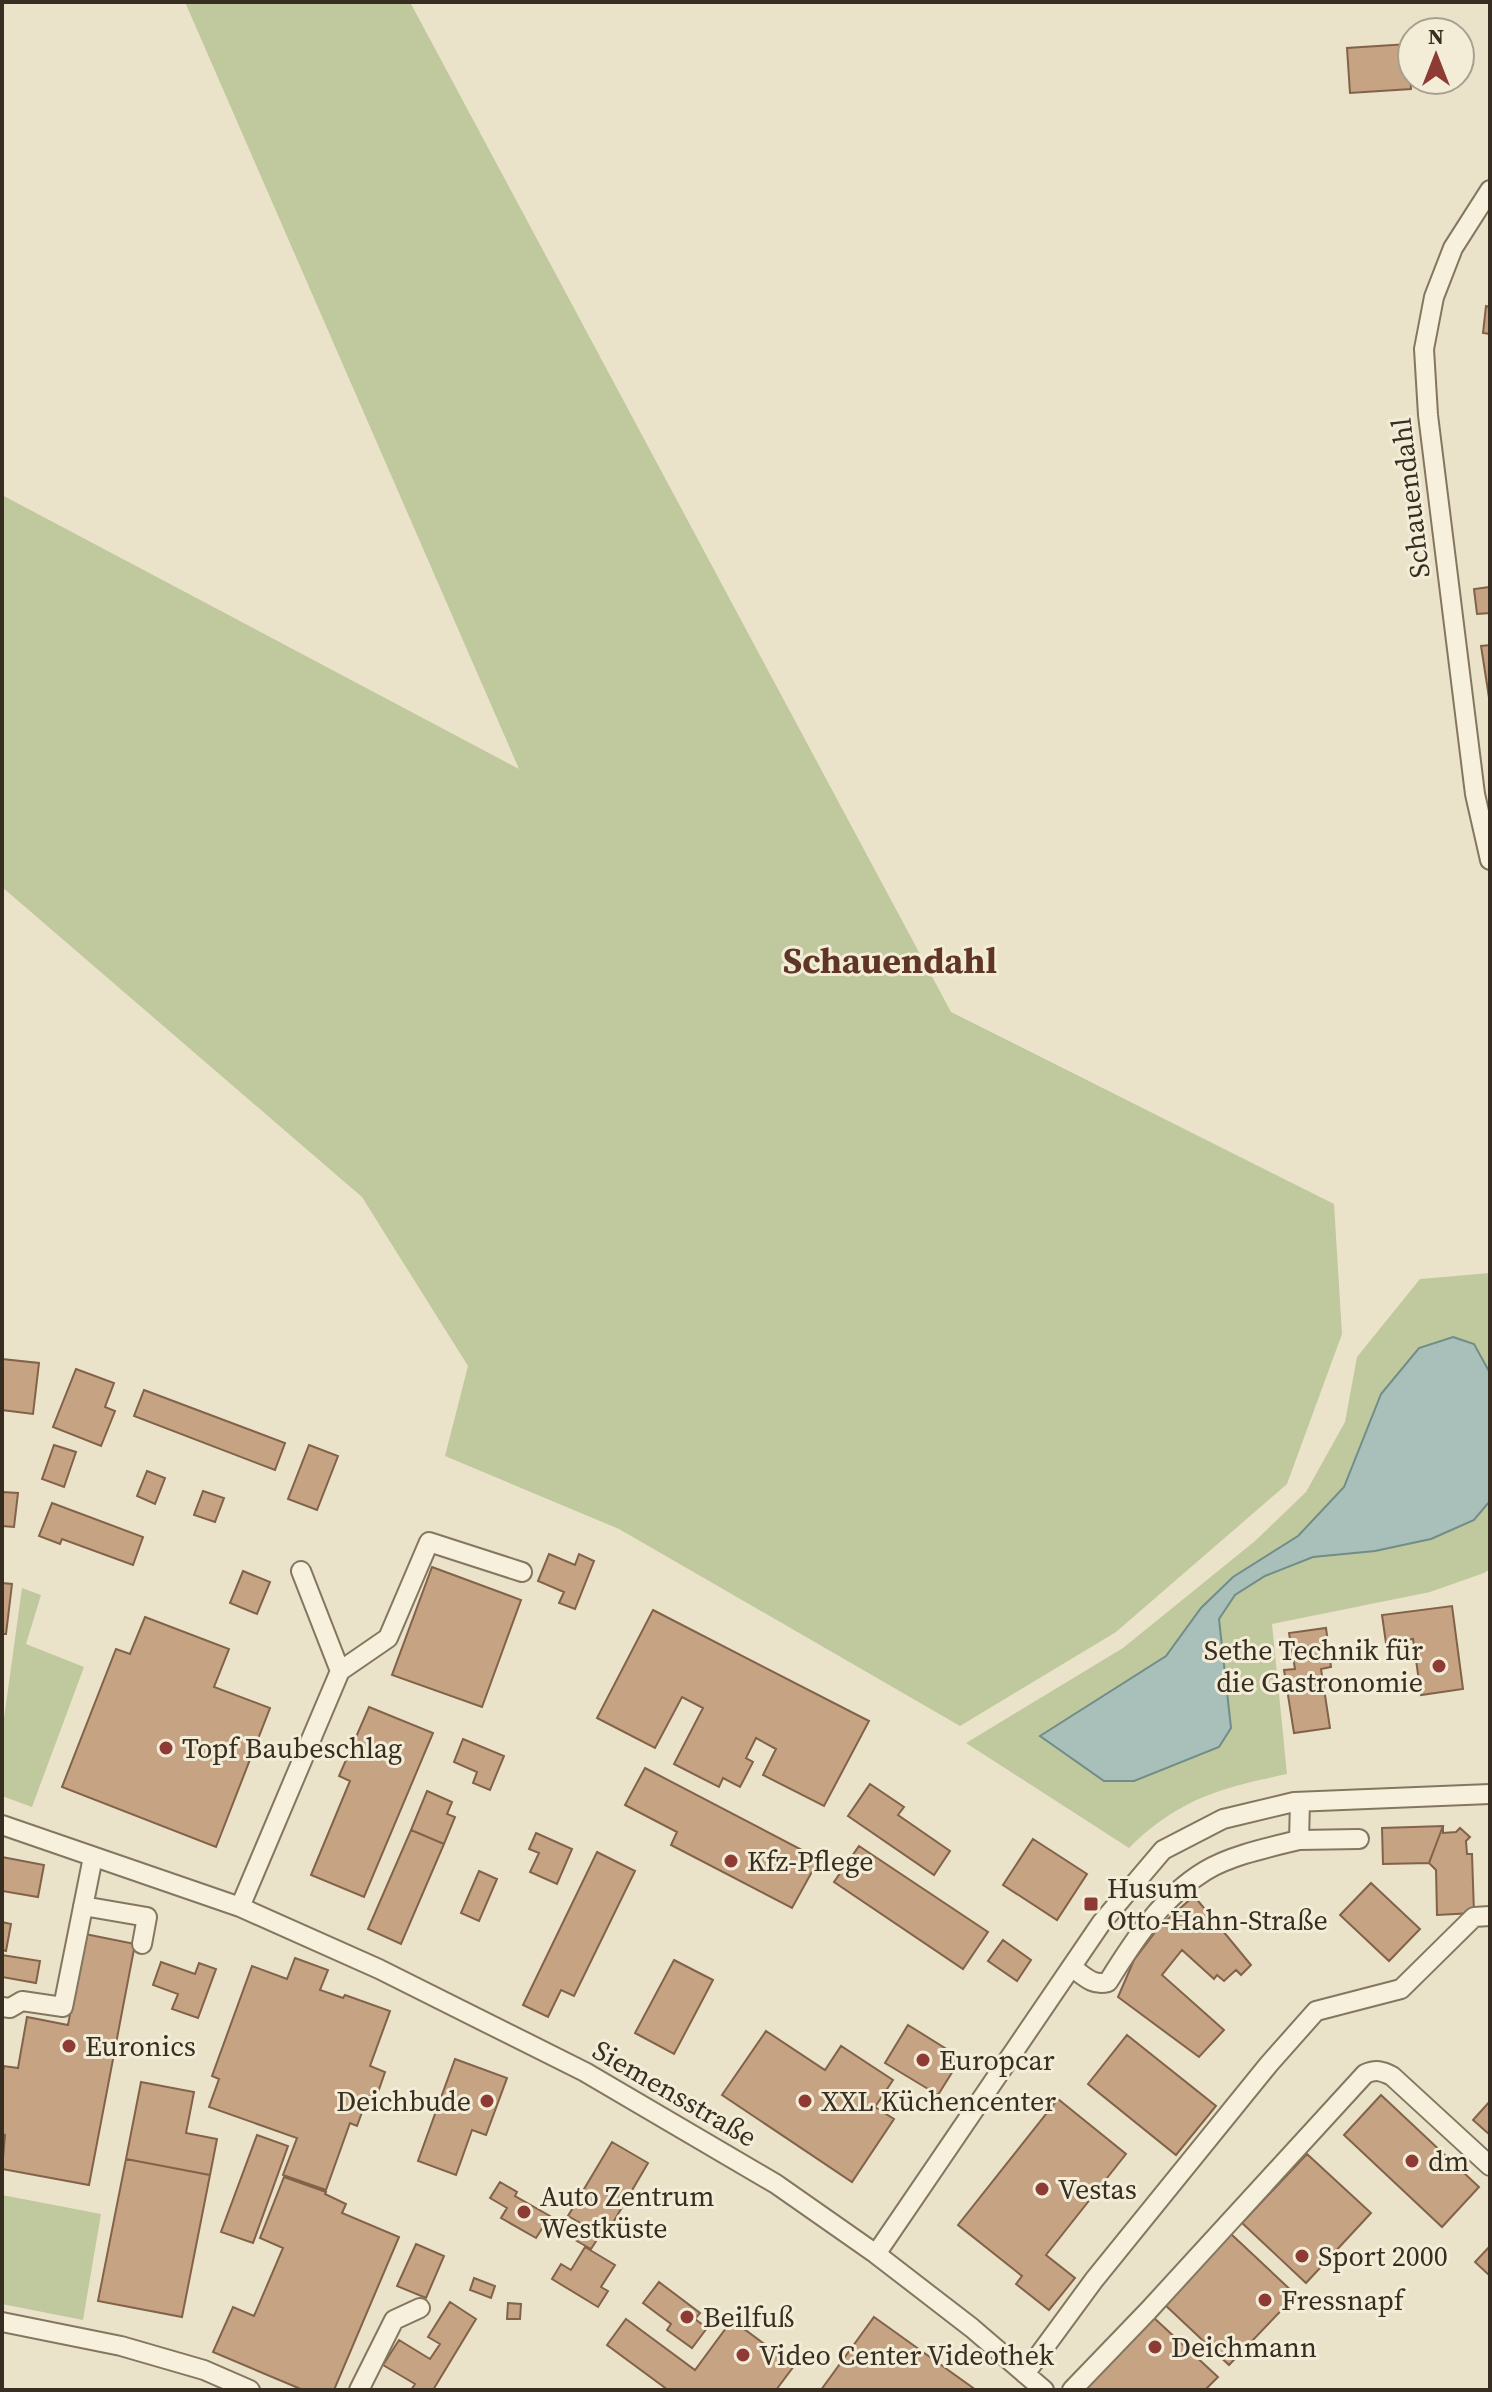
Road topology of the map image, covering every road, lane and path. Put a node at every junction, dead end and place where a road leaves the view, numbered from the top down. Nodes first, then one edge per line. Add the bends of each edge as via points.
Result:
1 (1490, 190) edge
2 (1490, 860) edge
3 (301, 1571) dead end
4 (522, 1572) dead end
5 (340, 1671) junction
6 (1490, 1794) edge
7 (1300, 1802) junction
8 (2, 1825) edge
9 (1359, 1839) dead end
10 (1299, 1840) junction
11 (93, 1857) junction
12 (83, 1906) junction
13 (240, 1907) junction
14 (1490, 1916) edge
15 (142, 1944) dead end
16 (1073, 1968) junction
17 (2, 2007) edge
18 (1490, 2166) edge
19 (876, 2254) junction
20 (420, 2308) dead end
21 (2, 2322) edge
22 (1025, 2374) junction
23 (250, 2390) edge
24 (359, 2390) edge
25 (1044, 2390) edge
26 (1072, 2390) edge

1 - 2 street, Schauendahl via 1453,248 1434,297 1424,349 1475,794
3 - 5 street
4 - 5 street via 429,1542 388,1638
5 - 13 street
6 - 7 street
7 - 10 street
7 - 16 street via 1223,1819 1163,1850 1102,1922
8 - 11 street, Siemensstraße
9 - 10 street
10 - 16 street via 1207,1870 1174,1894 1141,1931 1108,1982 1099,1985
11 - 12 street
11 - 13 street, Siemensstraße
12 - 15 street via 147,1917
12 - 17 street via 63,2007 22,2001
13 - 19 street, Siemensstraße via 379,1969 585,2072 776,2184
14 - 22 street via 1474,1917 1401,1989 1316,2011 1094,2280
16 - 19 street
18 - 26 street via 1392,2076 1382,2071 1365,2074
19 - 22 street, Siemensstraße
20 - 24 street via 394,2320
21 - 23 street via 121,2346 204,2370
22 - 25 street, Siemensstraße

